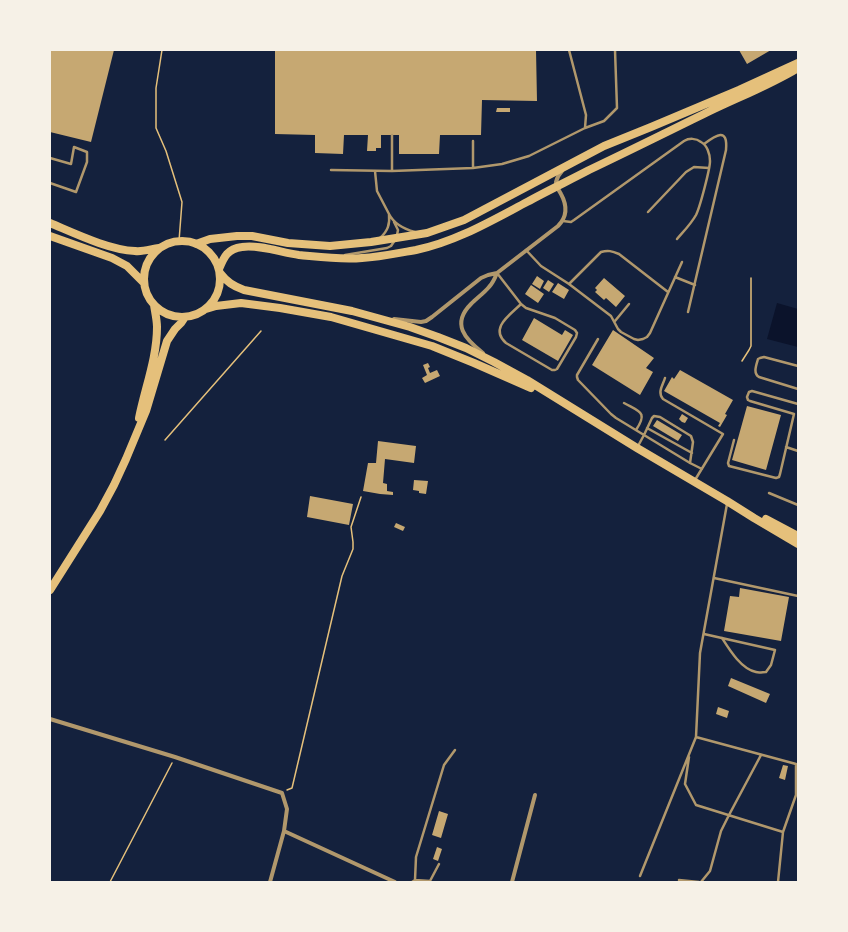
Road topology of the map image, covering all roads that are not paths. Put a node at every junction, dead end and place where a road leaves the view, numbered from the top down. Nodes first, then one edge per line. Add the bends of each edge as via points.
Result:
1 (569, 50) edge
2 (614, 50) edge
3 (798, 63) edge
4 (798, 68) edge
5 (585, 128) junction
6 (392, 135) dead end
7 (473, 140) dead end
8 (704, 144) junction
9 (50, 158) edge
10 (567, 165) junction
11 (473, 168) junction
12 (709, 168) junction
13 (331, 170) dead end
14 (375, 171) junction
15 (392, 171) junction
16 (50, 183) edge
17 (557, 186) junction
18 (648, 212) dead end
19 (388, 214) junction
20 (563, 221) junction
21 (50, 222) edge
22 (394, 222) junction
23 (427, 233) junction
24 (50, 236) edge
25 (396, 238) junction
26 (677, 239) dead end
27 (371, 242) junction
28 (196, 244) junction
29 (159, 248) junction
30 (526, 250) junction
31 (328, 258) junction
32 (682, 262) dead end
33 (219, 271) junction
34 (497, 273) junction
35 (675, 277) junction
36 (144, 283) junction
37 (569, 284) junction
38 (695, 285) junction
39 (668, 292) junction
40 (521, 304) junction
41 (629, 304) dead end
42 (154, 305) junction
43 (206, 308) junction
44 (688, 312) dead end
45 (372, 316) junction
46 (185, 317) junction
47 (615, 321) junction
48 (598, 339) dead end
49 (494, 362) junction
50 (798, 366) edge
51 (665, 378) dead end
52 (798, 389) edge
53 (624, 403) dead end
54 (798, 404) edge
55 (794, 414) junction
56 (798, 415) edge
57 (647, 428) junction
58 (656, 428) dead end
59 (636, 430) junction
60 (610, 432) junction
61 (654, 432) junction
62 (136, 434) junction
63 (666, 434) dead end
64 (644, 435) junction
65 (664, 437) junction
66 (734, 440) dead end
67 (786, 447) junction
68 (637, 448) junction
69 (798, 451) edge
70 (692, 453) junction
71 (690, 463) junction
72 (702, 469) junction
73 (694, 482) junction
74 (769, 493) dead end
75 (727, 501) junction
76 (798, 505) edge
77 (798, 536) edge
78 (798, 544) edge
79 (714, 578) junction
80 (50, 590) edge
81 (798, 596) edge
82 (704, 634) junction
83 (722, 638) junction
84 (50, 719) edge
85 (696, 738) junction
86 (455, 750) dead end
87 (690, 753) junction
88 (761, 755) junction
89 (535, 795) dead end
90 (728, 815) junction
91 (284, 831) junction
92 (783, 832) junction
93 (439, 864) dead end
94 (640, 876) dead end
95 (679, 880) dead end
96 (413, 881) edge
97 (270, 882) edge
98 (395, 882) edge
99 (512, 882) edge
100 (700, 882) edge
101 (778, 882) edge

1 - 5 lane via 586,115
2 - 5 lane via 617,108 604,121
3 - 10 main road via 604,146
4 - 17 main road
5 - 11 lane via 529,156 502,164
6 - 15 lane
7 - 11 lane
8 - 12 lane via 710,158
8 - 20 lane via 699,140 687,139 571,222
8 - 38 lane via 720,135 726,138 727,142
9 - 16 lane via 71,164 74,147 87,152 87,162 76,192
10 - 17 street via 556,180
10 - 23 main road via 464,220
11 - 15 lane
12 - 18 lane via 694,167 686,172
12 - 26 lane via 698,210
13 - 14 lane
14 - 15 lane
14 - 19 lane via 377,191
17 - 20 street via 566,208
17 - 31 main road via 462,235 424,248 390,255
19 - 22 lane
19 - 27 lane via 389,224 385,233
20 - 30 street
21 - 29 main road via 121,250 136,252
22 - 23 lane via 409,231
22 - 25 lane via 398,230
23 - 25 main road
24 - 36 main road via 112,258 127,266
25 - 27 main road
25 - 31 lane via 387,248
27 - 28 main road via 330,246 288,244 252,236 237,236 210,239
28 - 29 main road via 179,241
28 - 33 main road via 214,259
29 - 36 main road via 147,263
30 - 34 street
30 - 37 lane via 541,266
31 - 33 main road via 242,247 229,251
32 - 35 lane
33 - 43 main road via 218,292
33 - 45 main road via 226,281 244,290
34 - 40 lane
34 - 45 street via 481,278 426,321 414,322
34 - 49 street via 490,286 465,311 461,324 468,340
35 - 38 lane
35 - 39 lane
36 - 42 main road via 147,295
37 - 39 lane via 601,252 607,250 619,254
37 - 47 lane
38 - 44 lane
39 - 47 lane via 650,333 643,340 634,339 621,332
40 - 40 lane via 503,322 499,334 506,343 552,370 557,369 576,337 576,330 556,318
41 - 47 lane
42 - 46 main road via 163,312
42 - 62 main road via 157,325 154,359
43 - 46 main road via 193,316
43 - 60 main road via 241,303 280,308 331,317 432,346 524,384
45 - 49 main road via 438,337
46 - 62 main road via 167,342 146,411
48 - 59 lane via 577,375 578,380 611,414
49 - 60 main road
50 - 52 lane via 764,357 758,359 755,372 759,377
51 - 72 lane via 660,392 663,399 723,434
53 - 59 lane via 641,412 643,416
54 - 55 lane via 752,391 748,394 750,402
55 - 56 lane
55 - 67 lane
57 - 61 lane
57 - 64 lane
57 - 70 lane via 652,418 657,416 691,436
58 - 61 lane
59 - 64 lane
60 - 68 main road
61 - 65 lane
62 - 80 main road via 100,511
63 - 65 lane
64 - 68 lane
64 - 71 lane
65 - 70 lane via 670,438
66 - 67 lane via 729,466 776,478 780,474
67 - 69 lane
68 - 73 main road
70 - 71 lane
71 - 72 lane
72 - 73 lane
73 - 75 main road
74 - 76 lane
75 - 77 main road
75 - 78 main road
75 - 79 lane
79 - 81 lane
79 - 82 lane
82 - 83 lane
82 - 85 lane via 700,653
83 - 83 lane via 775,650 771,665 766,672 756,673 746,668
84 - 91 street via 282,793 286,809
85 - 87 lane
85 - 88 lane
86 - 96 lane via 444,765 416,857
87 - 90 lane via 685,784 696,805
87 - 94 lane
88 - 90 lane
88 - 92 lane via 796,764 796,795
89 - 99 street
90 - 92 lane
90 - 100 lane via 710,871
91 - 97 street
91 - 98 street
92 - 101 lane
93 - 96 lane via 430,881
95 - 100 lane

